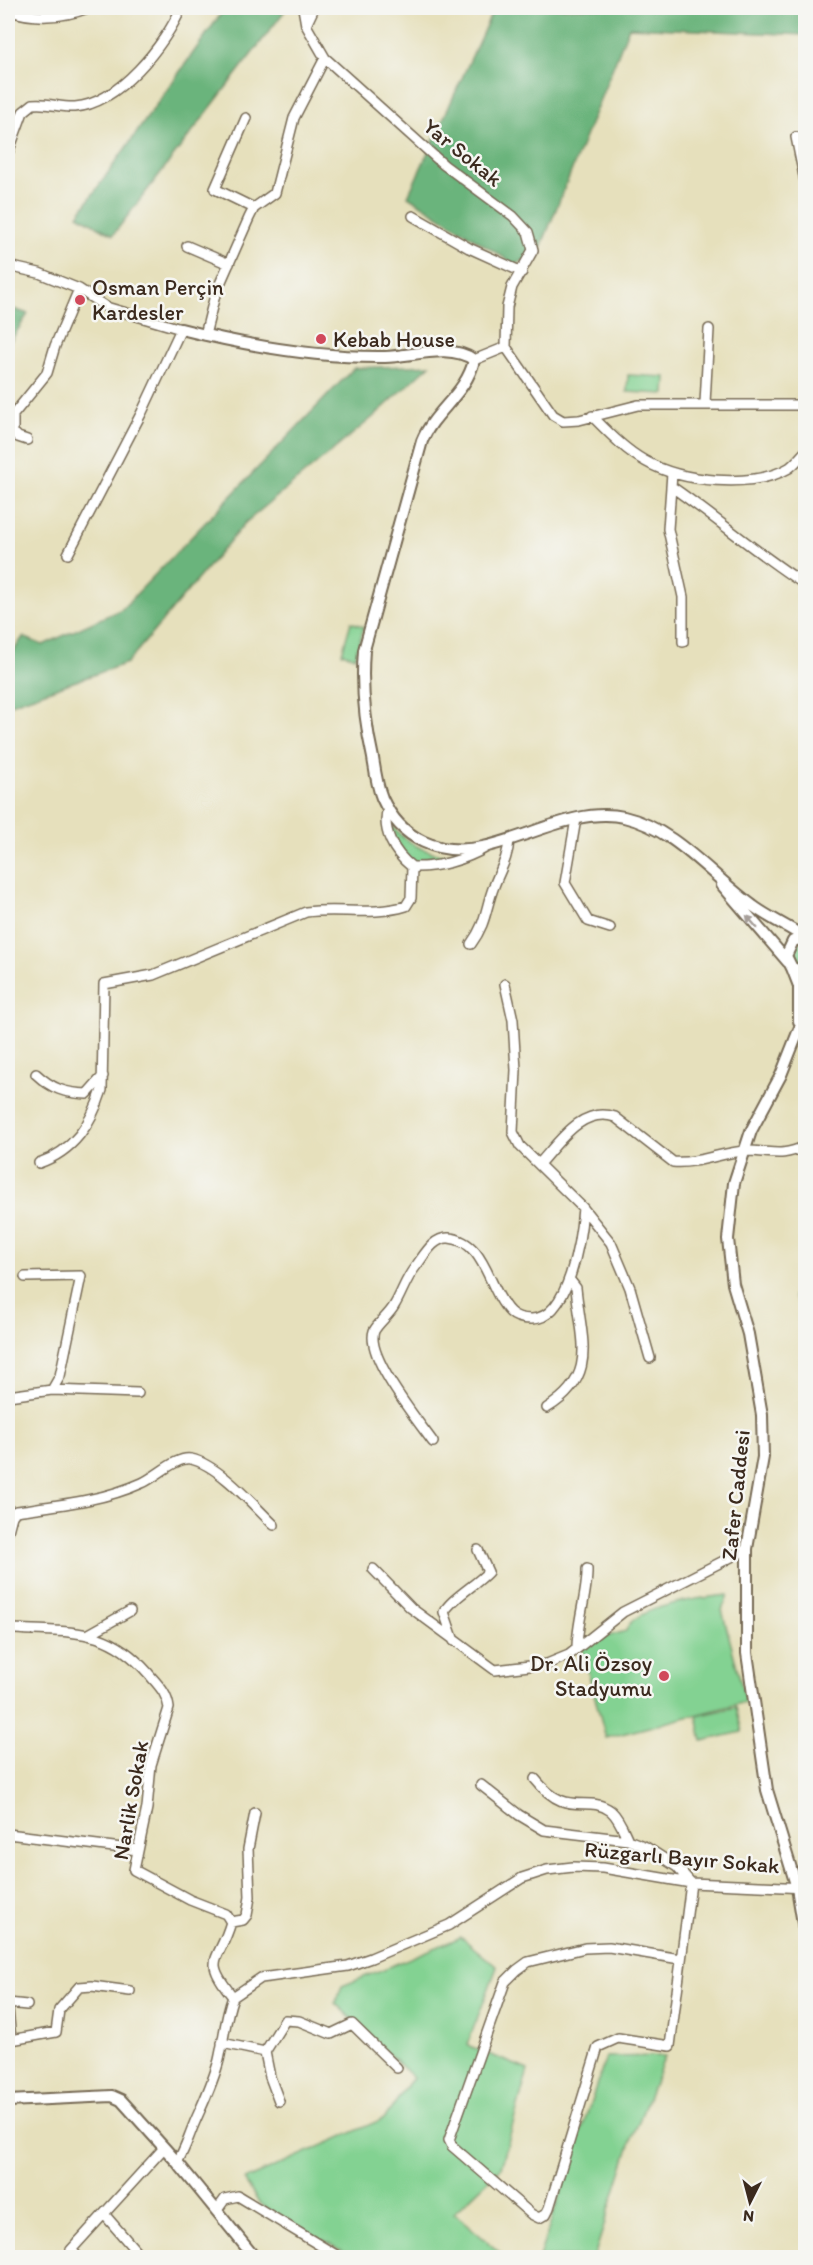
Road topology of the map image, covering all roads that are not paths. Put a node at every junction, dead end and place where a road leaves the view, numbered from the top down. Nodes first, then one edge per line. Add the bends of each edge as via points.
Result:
1 (88, 8) edge
2 (180, 8) edge
3 (303, 8) edge
4 (314, 8) edge
5 (8, 10) edge
6 (306, 25) junction
7 (325, 58) junction
8 (246, 118) dead end
9 (796, 137) dead end
10 (10, 141) edge
11 (8, 153) edge
12 (8, 176) edge
13 (8, 182) edge
14 (806, 186) edge
15 (254, 208) junction
16 (413, 216) dead end
17 (186, 246) dead end
18 (229, 264) junction
19 (8, 266) edge
20 (522, 272) junction
21 (79, 289) junction
22 (181, 329) junction
23 (709, 329) dead end
24 (205, 335) junction
25 (506, 347) junction
26 (474, 360) junction
27 (705, 403) junction
28 (806, 405) edge
29 (592, 416) junction
30 (27, 440) dead end
31 (806, 451) edge
32 (672, 473) junction
33 (672, 487) junction
34 (68, 554) dead end
35 (806, 585) edge
36 (683, 642) dead end
37 (387, 808) junction
38 (576, 819) junction
39 (509, 840) junction
40 (490, 845) junction
41 (412, 867) junction
42 (718, 880) junction
43 (610, 928) dead end
44 (805, 937) edge
45 (471, 944) dead end
46 (790, 965) junction
47 (806, 973) edge
48 (505, 984) dead end
49 (806, 1012) edge
50 (799, 1027) junction
51 (36, 1074) dead end
52 (103, 1076) junction
53 (806, 1146) edge
54 (745, 1151) junction
55 (39, 1163) dead end
56 (539, 1164) junction
57 (583, 1208) junction
58 (25, 1277) dead end
59 (570, 1280) junction
60 (650, 1358) dead end
61 (52, 1390) junction
62 (138, 1393) dead end
63 (8, 1396) edge
64 (547, 1408) dead end
65 (433, 1442) dead end
66 (10, 1513) edge
67 (274, 1525) dead end
68 (8, 1531) edge
69 (478, 1550) dead end
70 (747, 1550) junction
71 (373, 1569) dead end
72 (586, 1569) dead end
73 (130, 1611) dead end
74 (8, 1626) edge
75 (89, 1634) junction
76 (454, 1641) junction
77 (577, 1648) junction
78 (535, 1779) dead end
79 (481, 1785) dead end
80 (255, 1813) dead end
81 (8, 1834) edge
82 (628, 1840) junction
83 (138, 1850) junction
84 (691, 1883) junction
85 (801, 1888) edge
86 (231, 1922) junction
87 (806, 1941) edge
88 (680, 1959) junction
89 (130, 1991) dead end
90 (233, 1997) junction
91 (8, 2005) edge
92 (27, 2005) dead end
93 (11, 2040) junction
94 (222, 2043) junction
95 (8, 2050) edge
96 (265, 2052) junction
97 (397, 2068) dead end
98 (8, 2101) edge
99 (279, 2101) dead end
100 (171, 2156) junction
101 (217, 2210) junction
102 (104, 2214) junction
103 (79, 2258) edge
104 (142, 2258) edge
105 (255, 2258) edge
106 (341, 2258) edge

1 - 5 street via 40,16
2 - 10 street via 161,42 115,91 76,107 33,104 23,112
3 - 6 street, Yar Sokak
4 - 6 street
6 - 7 street, Yar Sokak
7 - 15 street via 294,118 275,193
7 - 20 street, Yar Sokak via 444,165 513,216 528,232 533,250
8 - 15 street via 215,189
9 - 14 street
10 - 11 street
12 - 13 street
15 - 18 street
16 - 20 street
17 - 18 street
18 - 24 street via 215,295
19 - 21 street
20 - 25 street, Yar Sokak via 512,287 507,307
21 - 22 street via 106,307
21 - 30 street via 47,373 13,415 13,432
22 - 24 street
22 - 34 street
23 - 27 street
24 - 26 street via 311,354 382,357 450,351 464,353
25 - 26 street
25 - 29 street via 553,415 563,420
26 - 37 street via 466,380 428,426 422,441 364,650 361,679 367,730 378,785
27 - 28 street
27 - 29 street via 638,405
29 - 32 street via 645,461
31 - 32 street via 790,467 762,478 714,480
32 - 33 street
33 - 35 street via 761,556
33 - 36 street via 668,529 683,597
37 - 40 street via 403,829 426,844 457,850
37 - 41 street via 384,819 390,840
38 - 39 street
38 - 42 street via 600,814 645,823 675,840
38 - 43 street via 565,883 588,921
39 - 40 street
39 - 45 street via 484,926
40 - 41 street via 474,855
41 - 52 street via 411,898 406,906 378,912 306,912 153,975 104,984
42 - 44 street
46 -> 42 street, Zafer Caddesi
44 - 46 street via 788,946
46 - 47 street, Zafer Caddesi
46 - 50 street, Zafer Caddesi via 800,992
48 - 56 street via 513,1020 516,1070 513,1132 520,1146
49 - 50 street, Zafer Caddesi
50 - 54 street, Zafer Caddesi
51 - 52 street via 50,1086 87,1094
52 - 55 street via 98,1104 85,1127 59,1156
53 - 54 street via 788,1154
54 - 56 street via 705,1161 673,1162 604,1114 574,1126
54 - 70 street, Zafer Caddesi via 734,1183 729,1239 734,1284 748,1334 762,1415 763,1457
56 - 57 street
57 - 59 street
57 - 60 street via 620,1260
58 - 61 street via 81,1276 60,1376
59 - 64 street via 576,1288 583,1357 580,1374 572,1390
59 - 65 street via 550,1313 540,1318 523,1318 504,1305 476,1253 466,1244 446,1238 427,1251 393,1308 374,1331 374,1340 378,1359
61 - 62 street
61 - 63 street
66 - 67 street via 115,1495 184,1459 206,1466 235,1487
66 - 68 street
69 - 76 street via 488,1572 448,1604 444,1612
70 - 77 street via 623,1612
70 - 85 street, Zafer Caddesi via 747,1653 761,1761 776,1825
71 - 76 street via 411,1608
72 - 77 street
73 - 75 street
74 - 75 street, Narlik Sokak
75 - 83 street, Narlik Sokak via 120,1647 144,1668 168,1699 169,1708 151,1765
76 - 77 street via 495,1670 547,1664
78 - 82 street via 560,1801 609,1810
79 - 82 street via 544,1830
80 - 86 street via 248,1849 247,1915
81 - 83 street
82 - 84 street via 677,1868
83 - 86 street, Narlik Sokak via 134,1870 226,1914
84 - 85 street, Rüzgarlı Bayır Sokak
84 - 88 street
84 - 90 street, Rüzgarlı Bayır Sokak via 603,1868 547,1870 522,1878 449,1925 371,1958 348,1966 261,1978
85 - 87 street, Zafer Caddesi
86 - 90 street via 214,1964 215,1975
88 - 88 street via 670,2046 618,2038 598,2047 549,2208 539,2218 449,2140 505,1982 528,1962 585,1948 609,1947
89 - 93 street via 79,1987 59,2010 56,2032
90 - 94 street via 225,2017
91 - 92 street
91 - 93 street
93 - 95 street
94 - 96 street
94 - 100 street via 209,2093 186,2149
96 - 97 street via 285,2020 331,2034 352,2024
96 - 99 street
98 - 100 street via 112,2096 127,2105
100 - 101 street
100 - 102 street
101 - 105 street
101 - 106 street via 225,2199 238,2196
102 - 103 street via 71,2250
102 - 104 street

